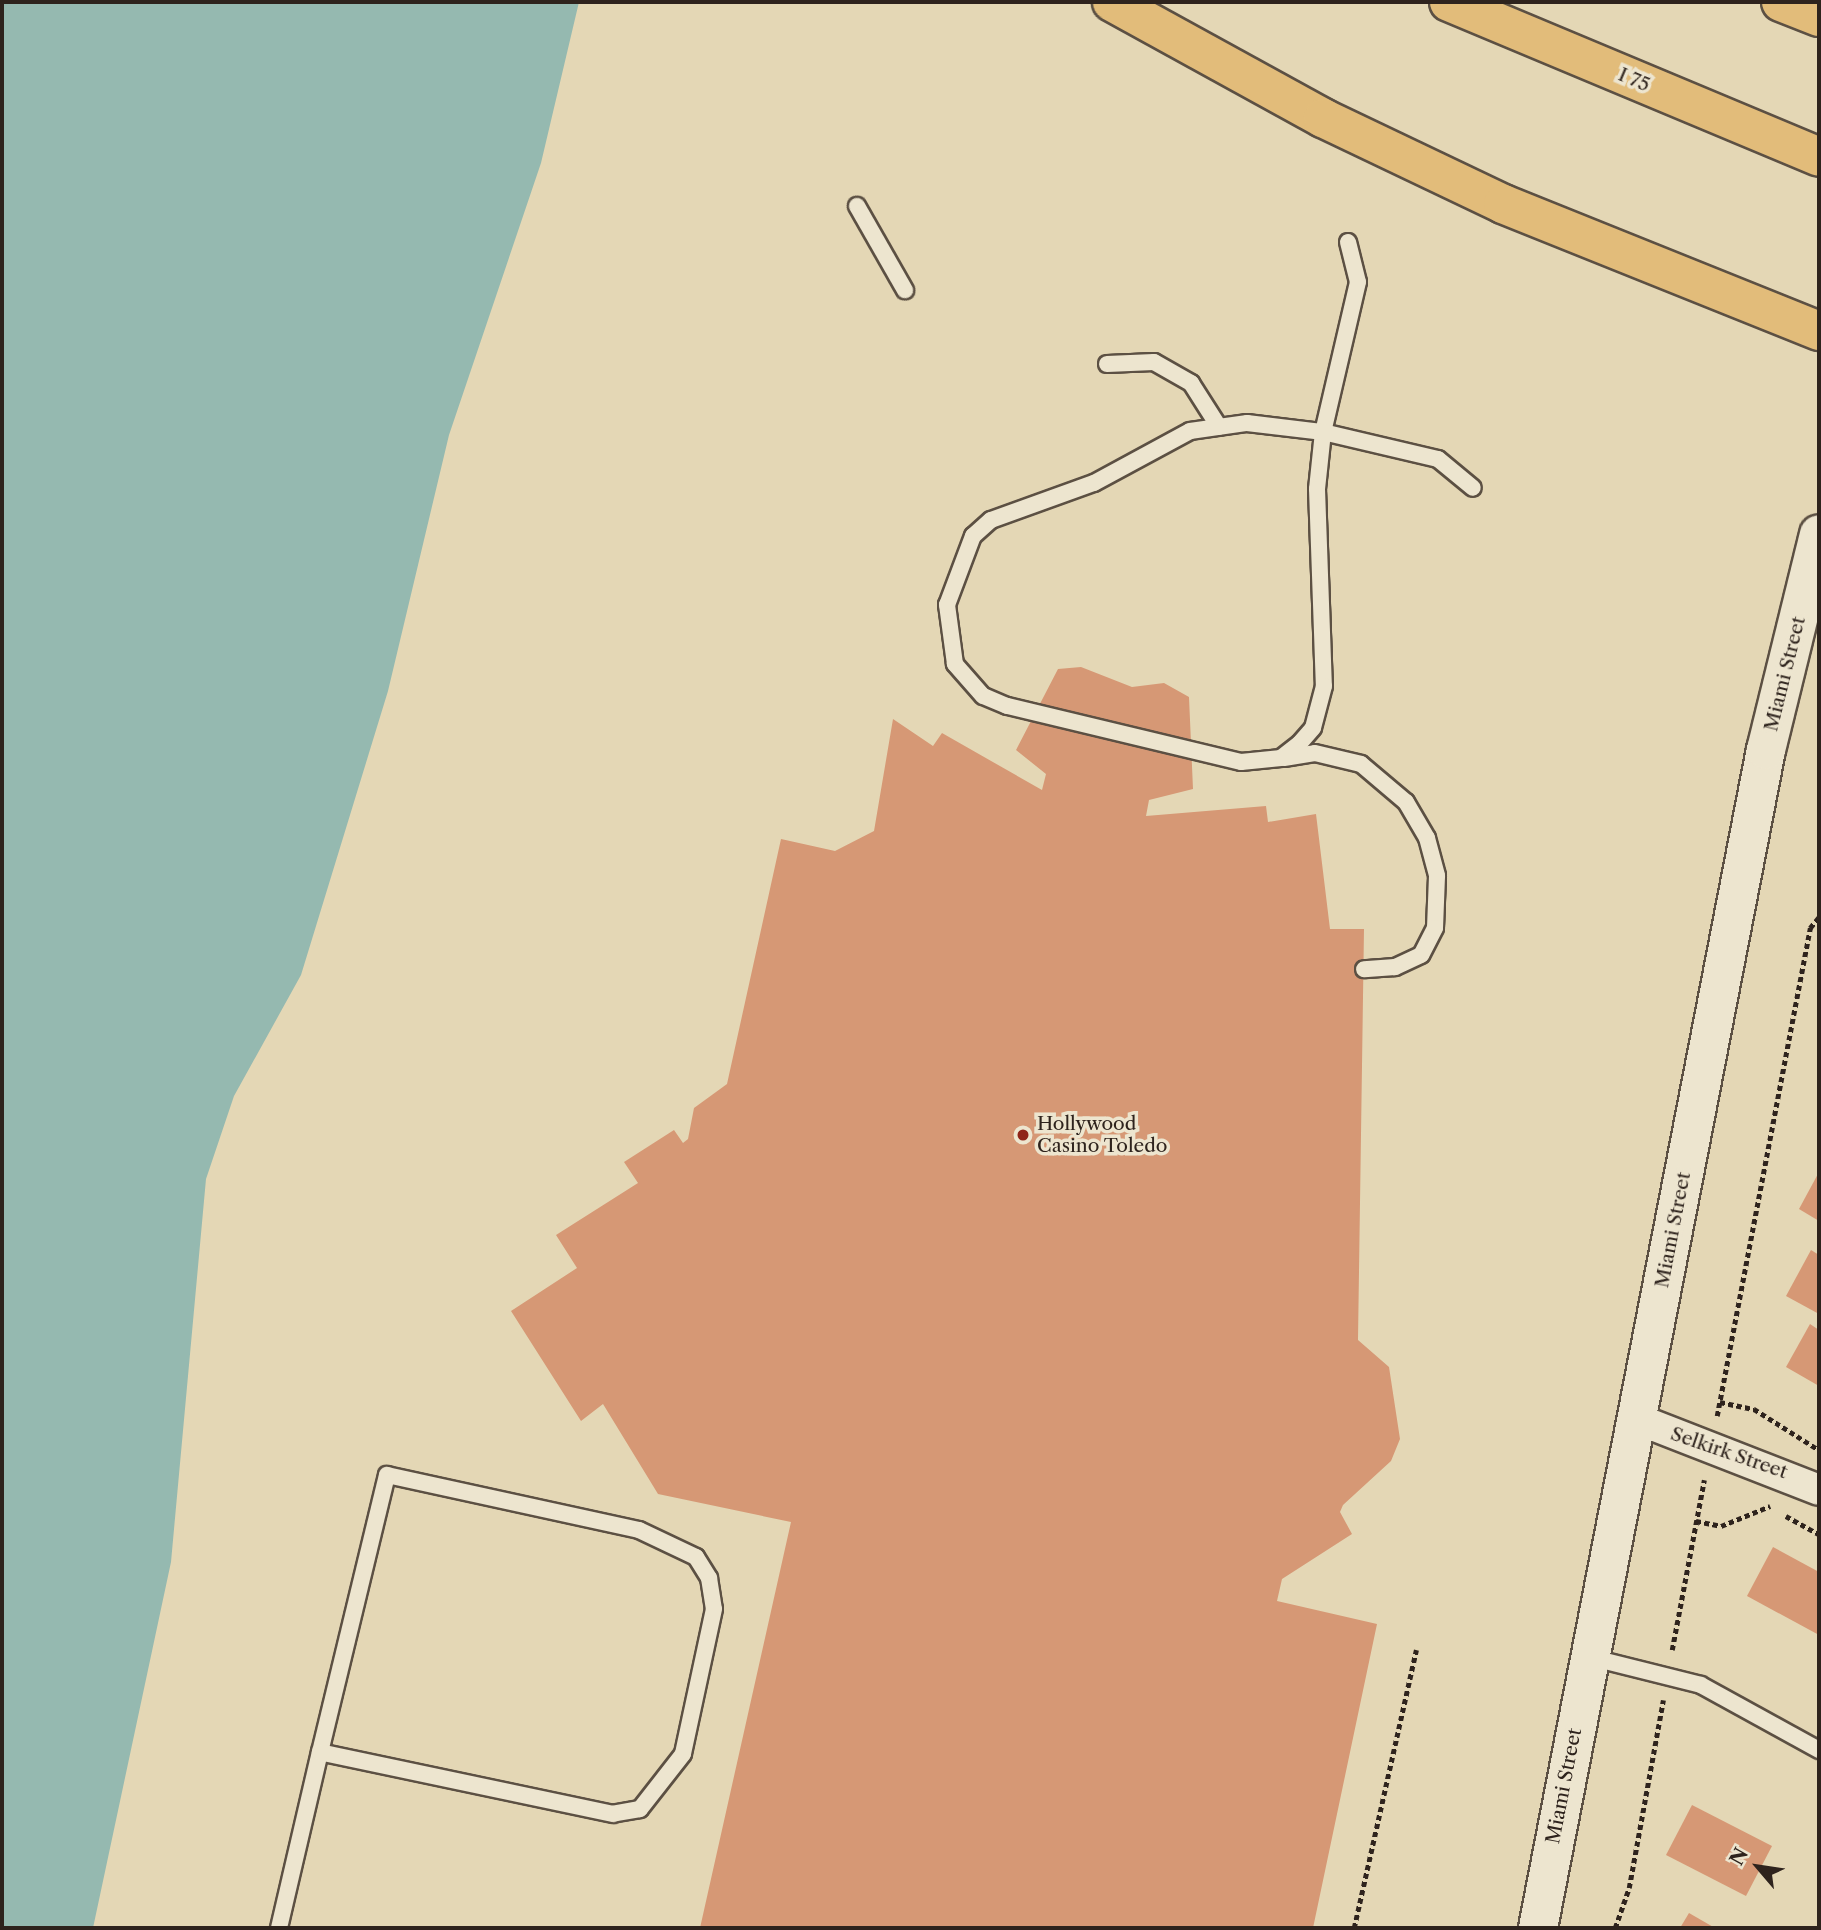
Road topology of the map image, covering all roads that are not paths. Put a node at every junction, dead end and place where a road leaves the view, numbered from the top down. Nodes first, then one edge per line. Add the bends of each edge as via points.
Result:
1 (1112, 2) edge
2 (1449, 2) edge
3 (1781, 2) edge
4 (1819, 17) edge
5 (1819, 157) edge
6 (857, 205) dead end
7 (1348, 242) dead end
8 (905, 290) dead end
9 (1819, 331) edge
10 (1107, 364) dead end
11 (1219, 427) junction
12 (1323, 432) junction
13 (1472, 488) dead end
14 (1819, 534) edge
15 (1282, 758) junction
16 (1364, 969) dead end
17 (1637, 1419) junction
18 (1819, 1490) edge
19 (1589, 1657) junction
20 (1819, 1750) edge
21 (320, 1752) junction
22 (279, 1928) edge
23 (1538, 1928) edge

1 - 9 highway via 1194,51 1491,198
2 - 5 highway, I 75 / I 75
3 - 4 highway
6 - 8 lane
7 - 12 lane via 1357,282
10 - 11 lane via 1154,362 1191,383
11 - 12 lane via 1247,423
11 - 15 lane via 1190,431 1094,483 991,520 972,536 956,567 947,605 949,636 965,681 1007,706 1241,762
12 - 13 lane via 1438,459
12 - 15 lane via 1317,532 1324,686 1313,728
14 - 17 main road, Miami Street via 1766,750
15 - 16 lane via 1315,752 1353,760 1388,782 1427,838 1437,876 1435,928 1421,955 1395,967
17 - 18 street, Selkirk Street
17 - 19 main road, Miami Street
19 - 20 lane via 1701,1685
19 - 23 main road, Miami Street
21 - 21 lane via 613,1814 639,1809 683,1754 714,1609 709,1578 696,1557 639,1530 387,1475
21 - 22 lane

